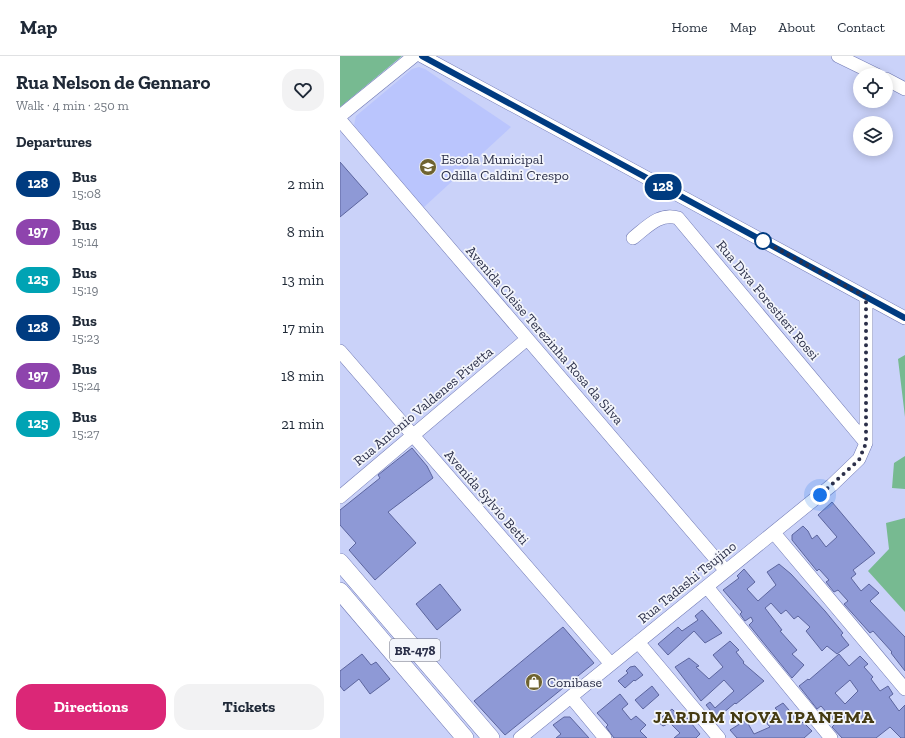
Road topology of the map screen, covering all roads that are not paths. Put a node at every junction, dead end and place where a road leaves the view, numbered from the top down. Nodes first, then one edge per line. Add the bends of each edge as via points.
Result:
1 (414, 56) edge
2 (422, 56) edge
3 (838, 56) edge
4 (863, 68) edge
5 (893, 83) edge
6 (905, 89) edge
7 (340, 116) edge
8 (340, 120) edge
9 (632, 238) dead end
10 (866, 297) junction
11 (905, 318) edge
12 (527, 338) junction
13 (340, 351) edge
14 (413, 435) junction
15 (866, 443) junction
16 (340, 497) edge
17 (774, 533) junction
18 (340, 562) edge
19 (726, 571) junction
20 (707, 587) junction
21 (340, 591) edge
22 (638, 642) junction
23 (611, 664) junction
24 (905, 689) edge
25 (570, 697) junction
26 (465, 738) edge
27 (491, 738) edge
28 (520, 738) edge
29 (605, 738) edge
30 (719, 738) edge
31 (831, 738) edge

1 - 7 street
2 - 10 street
3 - 4 street
5 - 6 street
8 - 12 street, Avenida Cleise Terezinha Rosa da Silva
9 - 15 street, Rua Diva Forestieri Rossi via 660,218 670,215 678,218
10 - 11 street
10 - 15 street
12 - 14 street, Rua Antonio Valdenes Pivetta
12 - 19 street, Avenida Cleise Terezinha Rosa da Silva
13 - 14 street, Avenida Sylvio Betti
14 - 16 street, Rua Antonio Valdenes Pivetta
14 - 23 street, Avenida Sylvio Betti
15 - 17 street, Rua Tadashi Tsujino via 859,460 848,471
17 - 19 street, Rua Tadashi Tsujino
17 - 24 street
18 - 27 main road, BR-478
19 - 20 street, Rua Tadashi Tsujino
20 - 22 street, Rua Tadashi Tsujino
20 - 31 street
21 - 26 main road, BR-478
22 - 23 street, Rua Tadashi Tsujino
22 - 30 street
23 - 25 street, Rua Tadashi Tsujino
25 - 28 street, Rua Tadashi Tsujino
25 - 29 street

